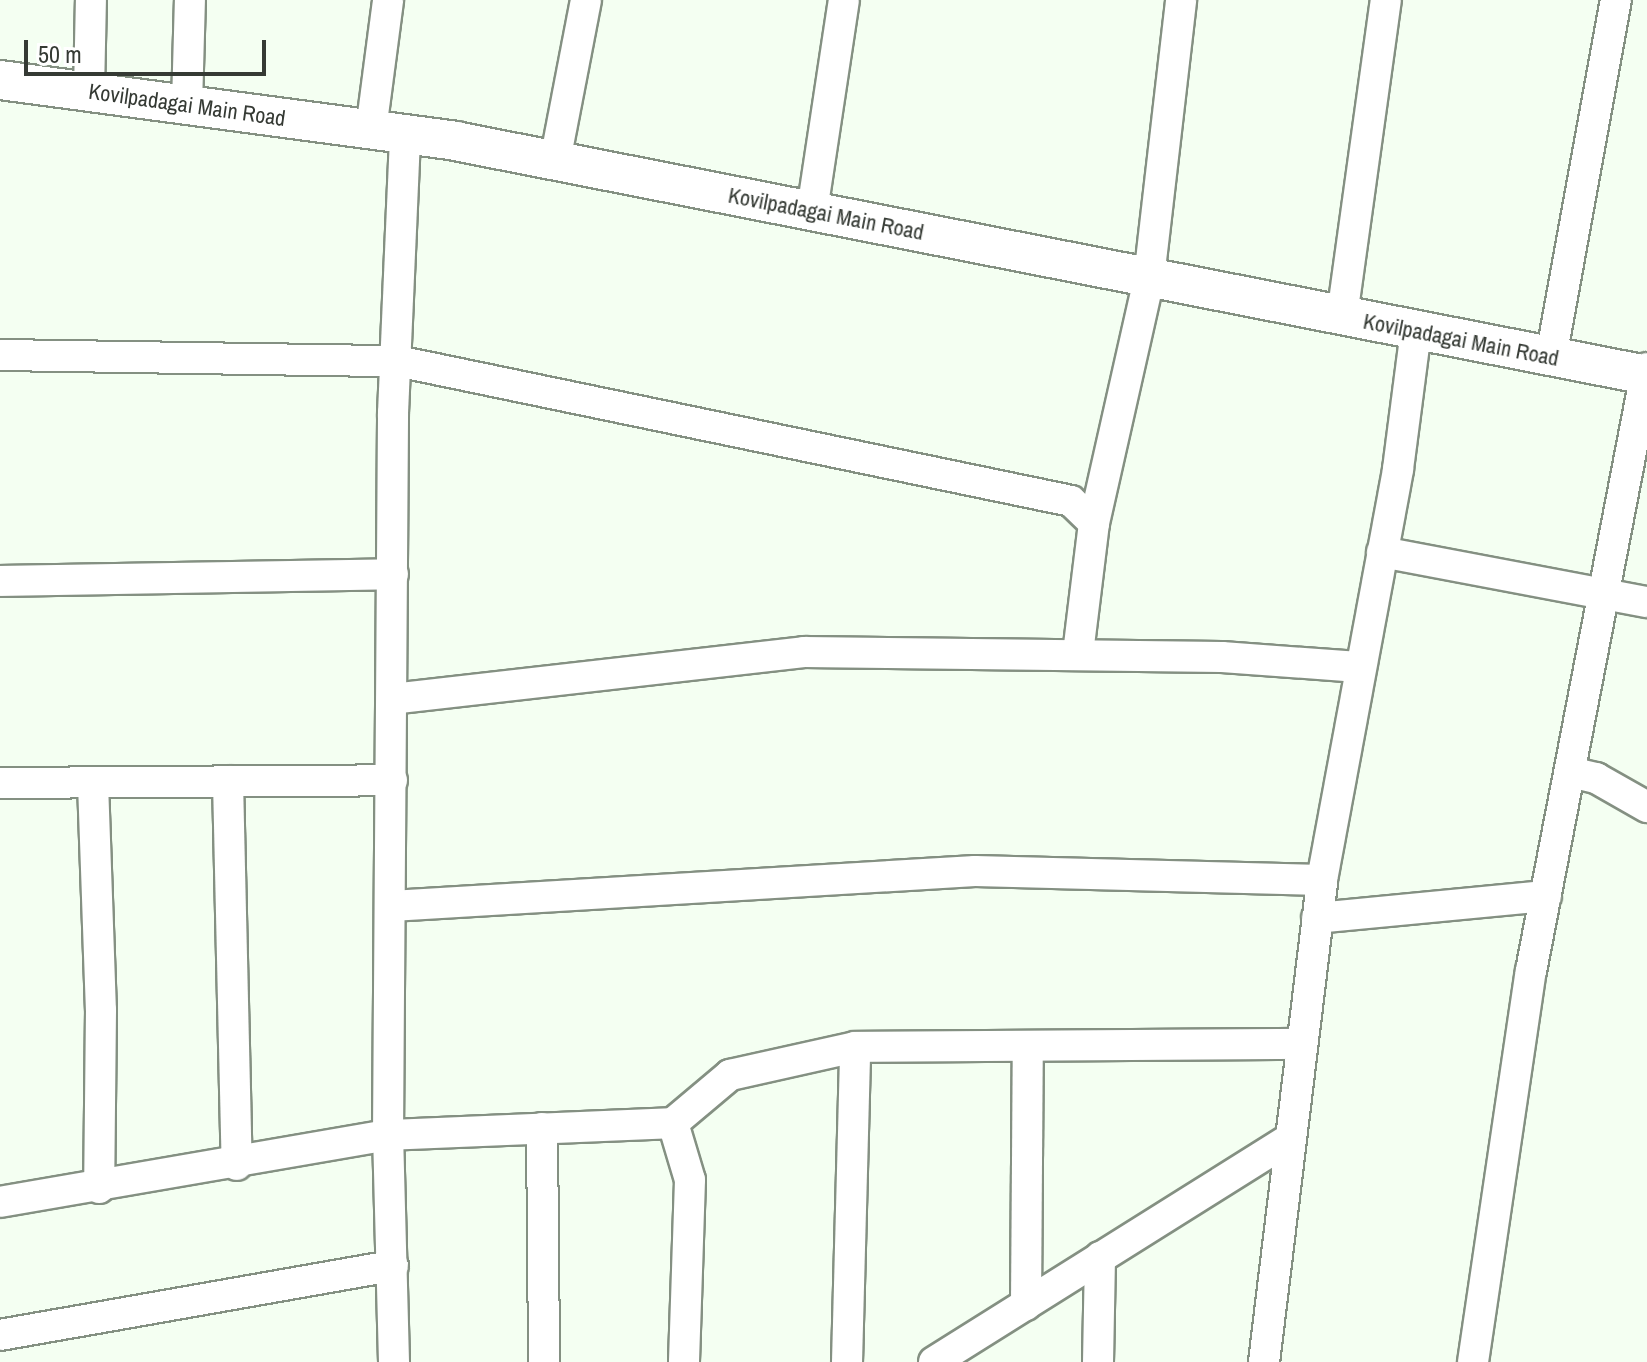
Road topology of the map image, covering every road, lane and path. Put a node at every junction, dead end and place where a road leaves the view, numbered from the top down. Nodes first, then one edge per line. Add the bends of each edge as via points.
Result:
1 (91, 0) edge
2 (190, 0) edge
3 (388, 0) edge
4 (586, 0) edge
5 (844, 0) edge
6 (1181, 0) edge
7 (1386, 0) edge
8 (1616, 0) edge
9 (0, 80) edge
10 (89, 92) junction
11 (187, 105) junction
12 (388, 132) junction
13 (555, 161) junction
14 (812, 211) junction
15 (1149, 278) junction
16 (1342, 316) junction
17 (1416, 331) junction
18 (0, 355) edge
19 (1551, 357) junction
20 (397, 361) junction
21 (1647, 372) edge
22 (1094, 523) junction
23 (1382, 552) junction
24 (393, 574) junction
25 (0, 581) edge
26 (1603, 597) junction
27 (1647, 602) edge
28 (1078, 654) junction
29 (1359, 667) junction
30 (392, 699) junction
31 (1570, 772) junction
32 (392, 780) junction
33 (228, 781) junction
34 (0, 783) edge
35 (93, 783) junction
36 (1647, 807) edge
37 (1322, 880) junction
38 (1546, 896) junction
39 (391, 906) junction
40 (1317, 918) junction
41 (1299, 1044) junction
42 (855, 1047) junction
43 (1028, 1047) junction
44 (673, 1123) junction
45 (542, 1128) junction
46 (388, 1135) junction
47 (1286, 1141) junction
48 (237, 1165) junction
49 (99, 1188) junction
50 (0, 1202) edge
51 (1100, 1257) junction
52 (393, 1266) junction
53 (1026, 1305) junction
54 (0, 1335) edge
55 (394, 1362) edge
56 (544, 1362) edge
57 (684, 1362) edge
58 (847, 1362) edge
59 (934, 1362) edge
60 (1098, 1362) edge
61 (1264, 1362) edge
62 (1473, 1362) edge

1 - 10 street
2 - 11 street
3 - 12 street
4 - 13 street
5 - 14 street
6 - 15 street
7 - 16 street
8 - 19 street
9 - 10 street, Kovilpadagai Main Road
10 - 11 street, Kovilpadagai Main Road
11 - 12 street, Kovilpadagai Main Road
12 - 13 street, Kovilpadagai Main Road
12 - 20 street
13 - 14 street, Kovilpadagai Main Road
14 - 15 street, Kovilpadagai Main Road
15 - 16 street, Kovilpadagai Main Road
15 - 22 street
16 - 17 street, Kovilpadagai Main Road
17 - 19 street, Kovilpadagai Main Road
17 - 23 street
18 - 20 street
19 - 21 street, Kovilpadagai Main Road
20 - 22 street via 1071,501
20 - 24 street
21 - 26 street
22 - 28 street
23 - 26 street
23 - 29 street
24 - 25 street
24 - 30 street
26 - 27 street
26 - 31 street
28 - 29 street
28 - 30 street via 804,652
29 - 37 street
30 - 32 street
31 - 36 street via 1596,778
31 - 38 street
32 - 33 street
32 - 39 street
33 - 35 street
33 - 48 street
34 - 35 street
35 - 49 street
37 - 39 street via 975,871
37 - 40 street
38 - 40 street
38 - 62 street
39 - 46 street
40 - 41 street
41 - 43 street
41 - 47 street
42 - 43 street
42 - 44 street via 730,1075
42 - 58 street
43 - 53 street
44 - 45 street
44 - 57 street via 690,1180
45 - 46 street
45 - 56 street
46 - 48 street
46 - 52 street
47 - 51 street
47 - 61 street
48 - 49 street
49 - 50 street
51 - 53 street
51 - 60 street
52 - 54 street
52 - 55 street
53 - 59 street

